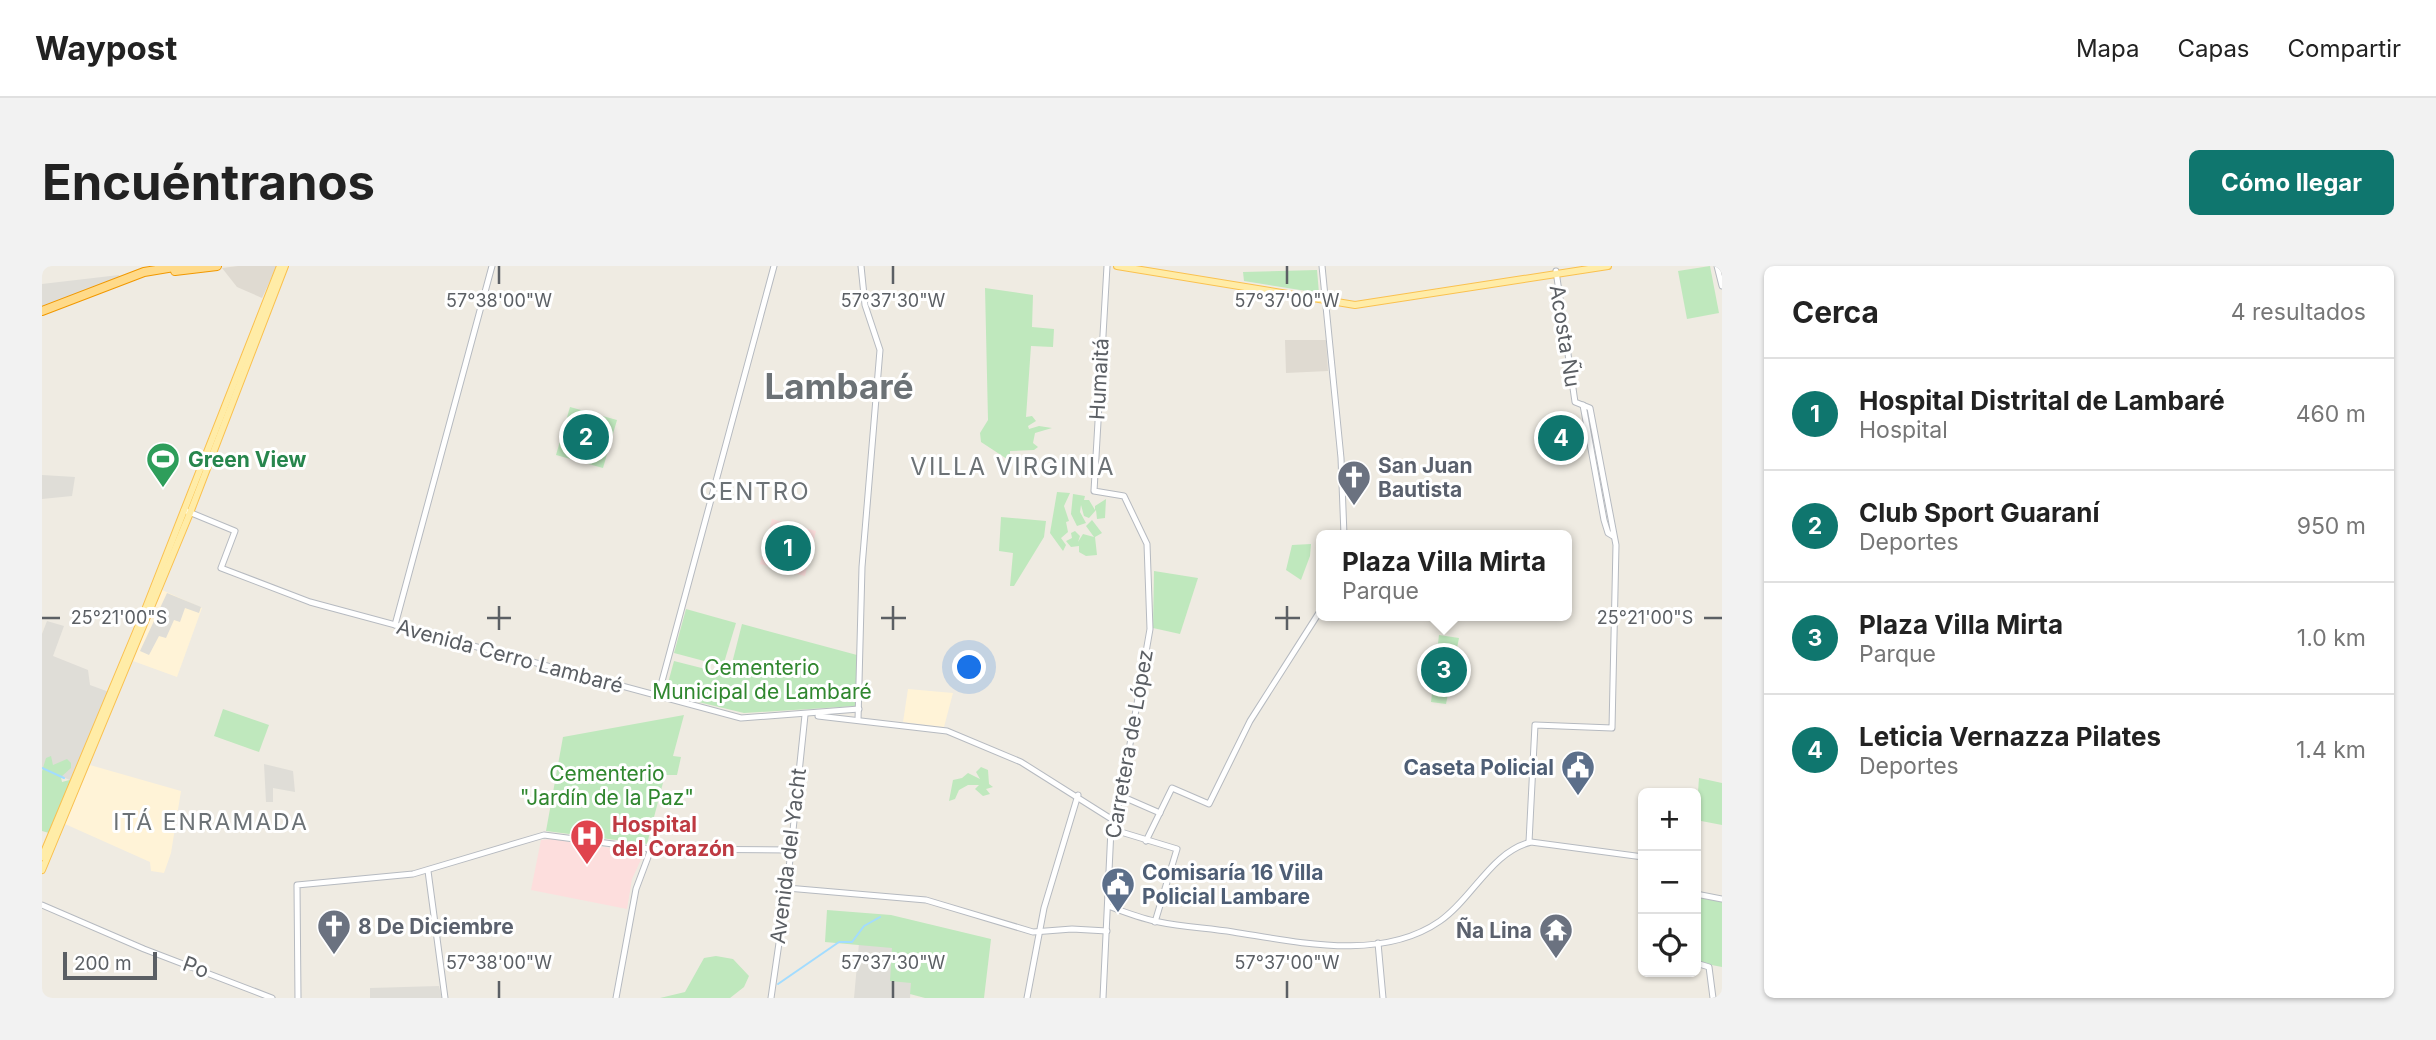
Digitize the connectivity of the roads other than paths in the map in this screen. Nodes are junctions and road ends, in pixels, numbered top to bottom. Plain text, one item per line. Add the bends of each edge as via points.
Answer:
1 (180, 266) edge
2 (217, 266) edge
3 (280, 266) edge
4 (285, 266) edge
5 (492, 266) edge
6 (774, 266) edge
7 (861, 266) edge
8 (1107, 266) edge
9 (1117, 266) edge
10 (1137, 266) edge
11 (1322, 266) edge
12 (1590, 266) edge
13 (1608, 266) edge
14 (1717, 266) edge
15 (156, 270) junction
16 (1556, 273) junction
17 (139, 275) junction
18 (1722, 286) edge
19 (111, 291) junction
20 (1324, 299) junction
21 (42, 314) edge
22 (1577, 402) junction
23 (1124, 496) joint
24 (187, 512) junction
25 (1344, 530) edge
26 (1613, 536) junction
27 (1316, 616) edge
28 (395, 625) junction
29 (658, 695) junction
30 (859, 709) junction
31 (805, 715) junction
32 (859, 720) junction
33 (87, 757) junction
34 (1078, 795) junction
35 (1121, 796) junction
36 (1160, 813) junction
37 (1113, 820) junction
38 (1111, 829) junction
39 (1146, 841) junction
40 (1530, 842) junction
41 (651, 849) junction
42 (790, 850) junction
43 (1638, 856) edge
44 (42, 857) edge
45 (42, 870) edge
46 (428, 871) junction
47 (787, 888) junction
48 (1701, 895) edge
49 (1722, 899) edge
50 (42, 905) edge
51 (1108, 906) junction
52 (1155, 922) junction
53 (1107, 931) junction
54 (1038, 932) junction
55 (1378, 943) junction
56 (1701, 965) edge
57 (272, 998) edge
58 (298, 998) edge
59 (444, 998) edge
60 (616, 998) edge
61 (771, 998) edge
62 (1027, 998) edge
63 (1103, 998) edge
64 (1383, 998) edge
65 (1713, 998) edge

1 - 15 highway
2 - 15 highway
3 - 24 main road
4 - 24 main road
5 - 28 street
6 - 29 street
7 - 30 street via 863,294 880,351 862,566
8 - 23 street, Humaitá via 1094,491
9 - 20 main road
10 - 20 main road
11 - 20 street
12 - 16 main road
13 - 16 main road
14 - 18 street
15 - 17 highway
15 - 19 highway
16 - 20 main road via 1354,302
16 - 22 street, Acosta Ñu
17 - 19 highway
17 - 21 highway via 120,278
19 - 21 highway
20 - 25 street
22 - 26 street via 1586,408 1604,520
22 - 26 street via 1590,408
23 - 35 street, Carretera de López via 1147,544 1150,631
24 - 28 street, Avenida Cerro Lambaré via 235,531 221,568 310,603
24 - 33 main road
26 - 40 street via 1612,728 1535,726
27 - 36 street via 1250,721 1209,804 1172,788
28 - 29 street, Avenida Cerro Lambaré
29 - 31 street, Avenida Cerro Lambaré via 741,718
30 - 31 street, Avenida Cerro Lambaré
30 - 32 street
31 - 32 street, Avenida Cerro Lambaré
31 - 42 street, Avenida del Yacht
32 - 34 street, Avenida Cerro Lambaré via 947,732 1021,762
33 - 44 main road
33 - 45 main road
34 - 37 street, Avenida Cerro Lambaré
34 - 54 street
35 - 36 street
35 - 37 street, Carretera de López
36 - 39 street
37 - 38 street, Carretera de López
38 - 39 street
38 - 51 street, Carretera de López
39 - 52 street via 1177,849
40 - 43 street
40 - 55 street via 1501,858 1443,920 1424,931
41 - 42 street
41 - 46 street via 544,835
41 - 60 street via 636,889
42 - 47 street, Avenida del Yacht
46 - 58 street via 341,884 297,885
46 - 59 street
47 - 54 street via 926,900
47 - 61 street, Avenida del Yacht
48 - 49 street
50 - 57 street, Po
51 - 52 street
51 - 53 street, Carretera de López
52 - 55 street via 1333,945
53 - 54 street
53 - 63 street, Carretera de López
54 - 62 street
55 - 64 street
56 - 65 street via 1709,967

